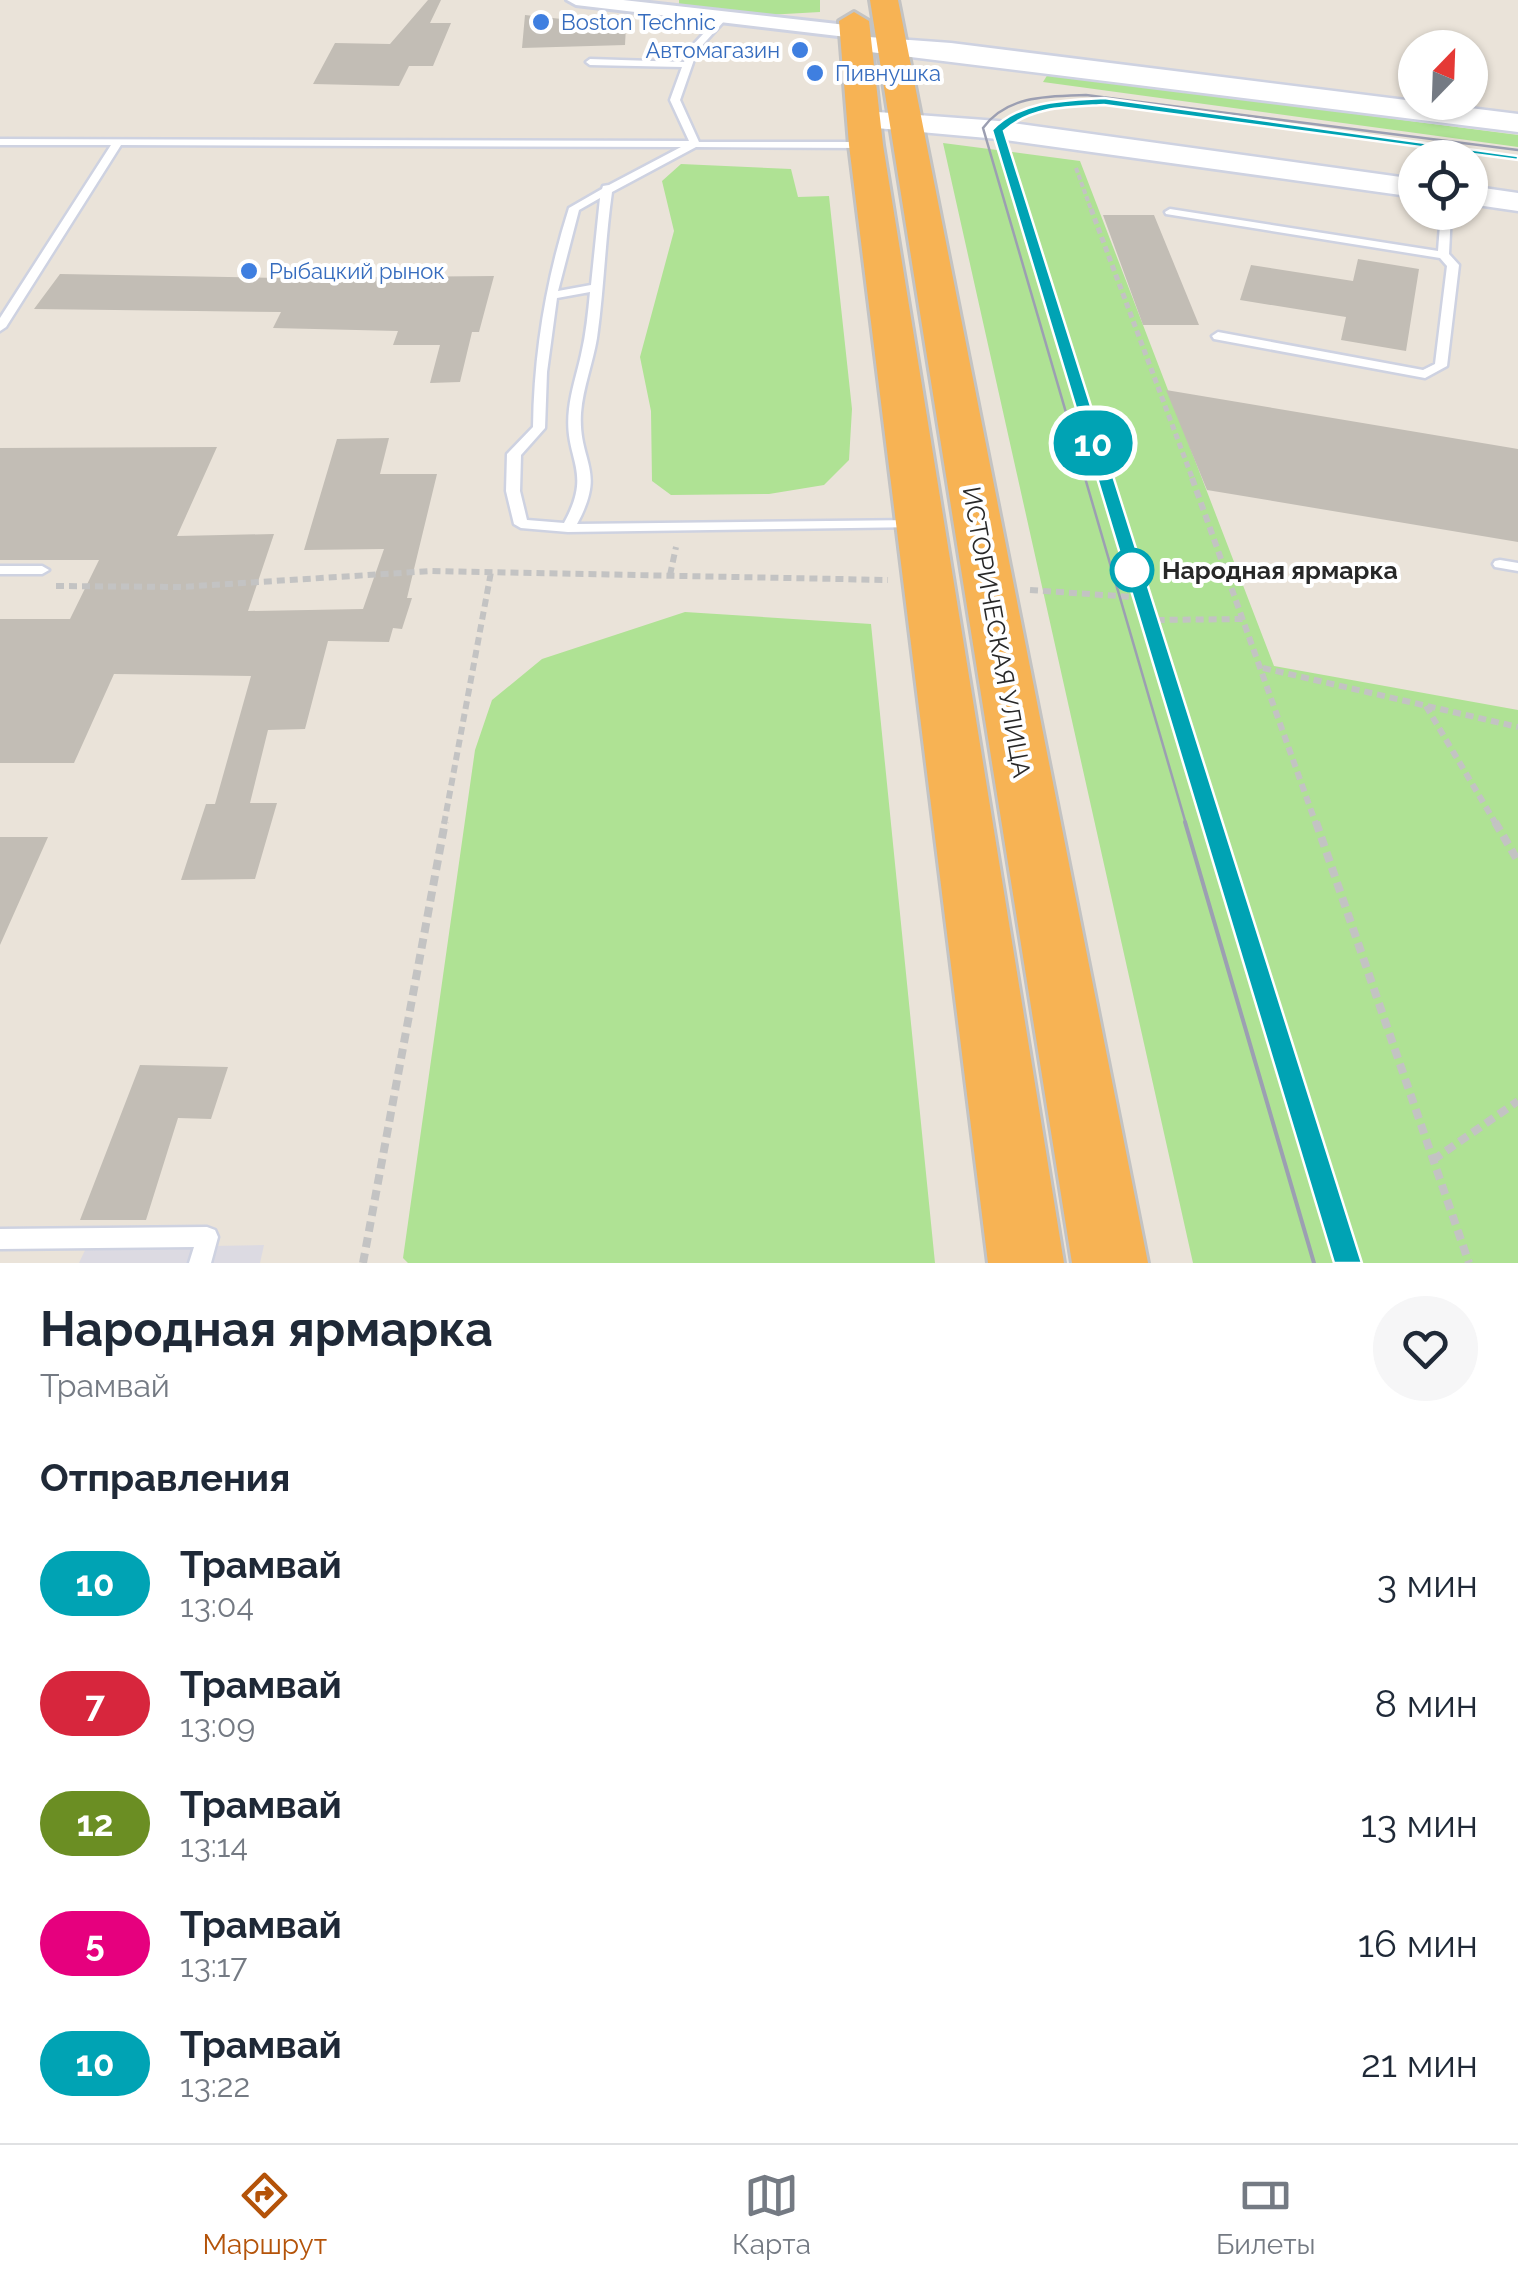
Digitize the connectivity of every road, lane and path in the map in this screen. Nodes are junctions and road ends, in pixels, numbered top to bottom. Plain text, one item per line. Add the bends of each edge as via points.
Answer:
1 (576, 0) edge
2 (849, 0) edge
3 (884, 0) edge
4 (648, 4) edge
5 (722, 19) junction
6 (855, 38) junction
7 (890, 44) junction
8 (590, 62) dead end
9 (688, 65) junction
10 (1518, 124) edge
11 (878, 129) junction
12 (118, 141) junction
13 (0, 142) edge
14 (695, 144) junction
15 (1074, 163) dead end
16 (1398, 186) edge
17 (607, 188) junction
18 (1488, 198) edge
19 (1518, 202) edge
20 (1170, 212) dead end
21 (1445, 230) edge
22 (1443, 255) junction
23 (593, 288) junction
24 (553, 295) junction
25 (0, 327) edge
26 (1218, 336) dead end
27 (920, 524) junction
28 (568, 528) junction
29 (1500, 564) dead end
30 (1518, 567) edge
31 (0, 570) edge
32 (42, 570) dead end
33 (491, 572) junction
34 (874, 579) dead end
35 (54, 586) dead end
36 (1245, 619) junction
37 (1162, 620) dead end
38 (1262, 668) junction
39 (1426, 704) junction
40 (1518, 728) edge
41 (1518, 861) edge
42 (1518, 1101) edge
43 (1433, 1160) junction
44 (0, 1239) edge
45 (200, 1263) edge
46 (363, 1263) edge
47 (1026, 1263) edge
48 (1110, 1263) edge
49 (1468, 1263) edge

1 - 4 street
2 - 6 highway, ИСТОРИЧЕСКАЯ УЛИЦА
3 - 7 highway, ИСТОРИЧЕСКАЯ УЛИЦА
4 - 5 street
5 - 6 street
5 - 9 lane via 704,34
6 - 7 main road
6 - 11 highway, ИСТОРИЧЕСКАЯ УЛИЦА
7 - 10 main road
7 - 11 highway, ИСТОРИЧЕСКАЯ УЛИЦА
8 - 9 lane
9 - 14 lane via 675,100
11 - 14 lane
11 - 16 main road via 998,130
11 - 27 highway, ИСТОРИЧЕСКАЯ УЛИЦА
11 - 48 highway, ИСТОРИЧЕСКАЯ УЛИЦА
12 - 13 lane
12 - 14 lane
12 - 25 lane
14 - 17 lane
15 - 36 path
17 - 23 lane via 603,256
17 - 24 lane via 574,208
18 - 19 main road
20 - 22 lane
21 - 22 lane
22 - 26 lane via 1452,265 1440,366 1425,374
23 - 24 lane
23 - 28 lane via 574,414 585,501
24 - 28 lane via 539,359 539,428 514,454 513,491 521,524
27 - 28 lane
27 - 47 highway, ИСТОРИЧЕСКАЯ УЛИЦА
29 - 30 lane
31 - 32 lane
33 - 34 path
33 - 35 path via 180,587
33 - 46 path
36 - 37 path
36 - 38 path
38 - 39 path
38 - 43 path
39 - 40 path
39 - 41 path
42 - 43 path
43 - 49 path
44 - 45 lane via 208,1238

